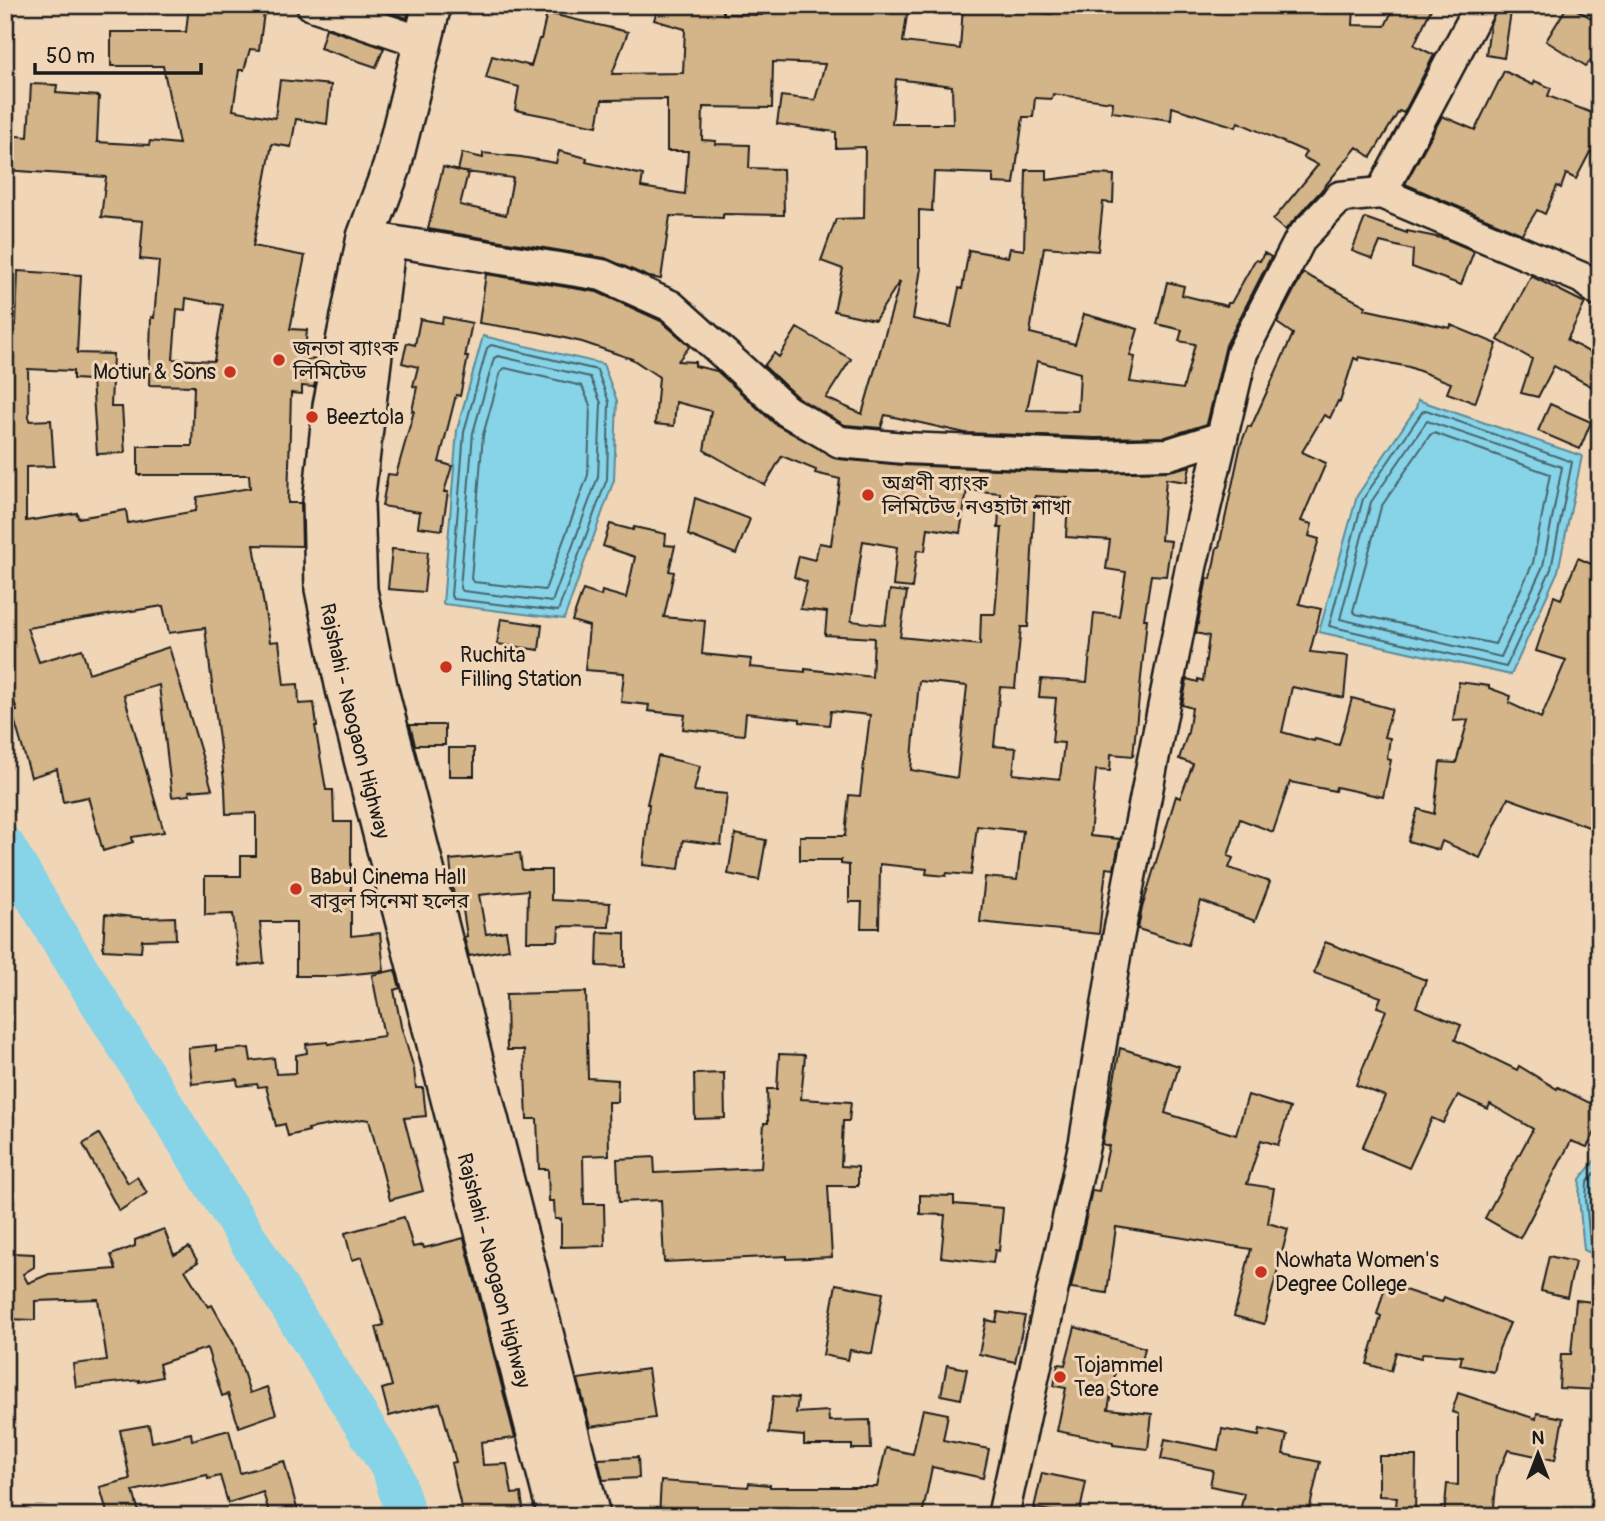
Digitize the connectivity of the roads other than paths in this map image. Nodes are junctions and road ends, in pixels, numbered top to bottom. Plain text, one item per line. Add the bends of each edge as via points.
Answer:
1 (312, 5) edge
2 (432, 5) edge
3 (1481, 5) edge
4 (422, 42) junction
5 (1381, 193) junction
6 (376, 239) junction
7 (1600, 292) edge
8 (1222, 437) junction
9 (557, 1516) edge
10 (591, 1516) edge
11 (1003, 1516) edge

1 - 4 street
2 - 4 main road, Rajshahi - Naogaon Highway
3 - 5 street
4 - 6 main road, Rajshahi - Naogaon Highway
5 - 7 street via 1582,278
5 - 8 street via 1340,197 1301,238 1242,353
6 - 8 street via 614,280 671,306 787,411 839,442 1095,456 1169,454
6 - 9 main road, Rajshahi - Naogaon Highway via 332,406 322,502 324,589 348,703
6 - 10 main road, Rajshahi - Naogaon Highway via 355,502 358,590 378,686
8 - 11 street via 1191,567 1118,938 1085,1141

